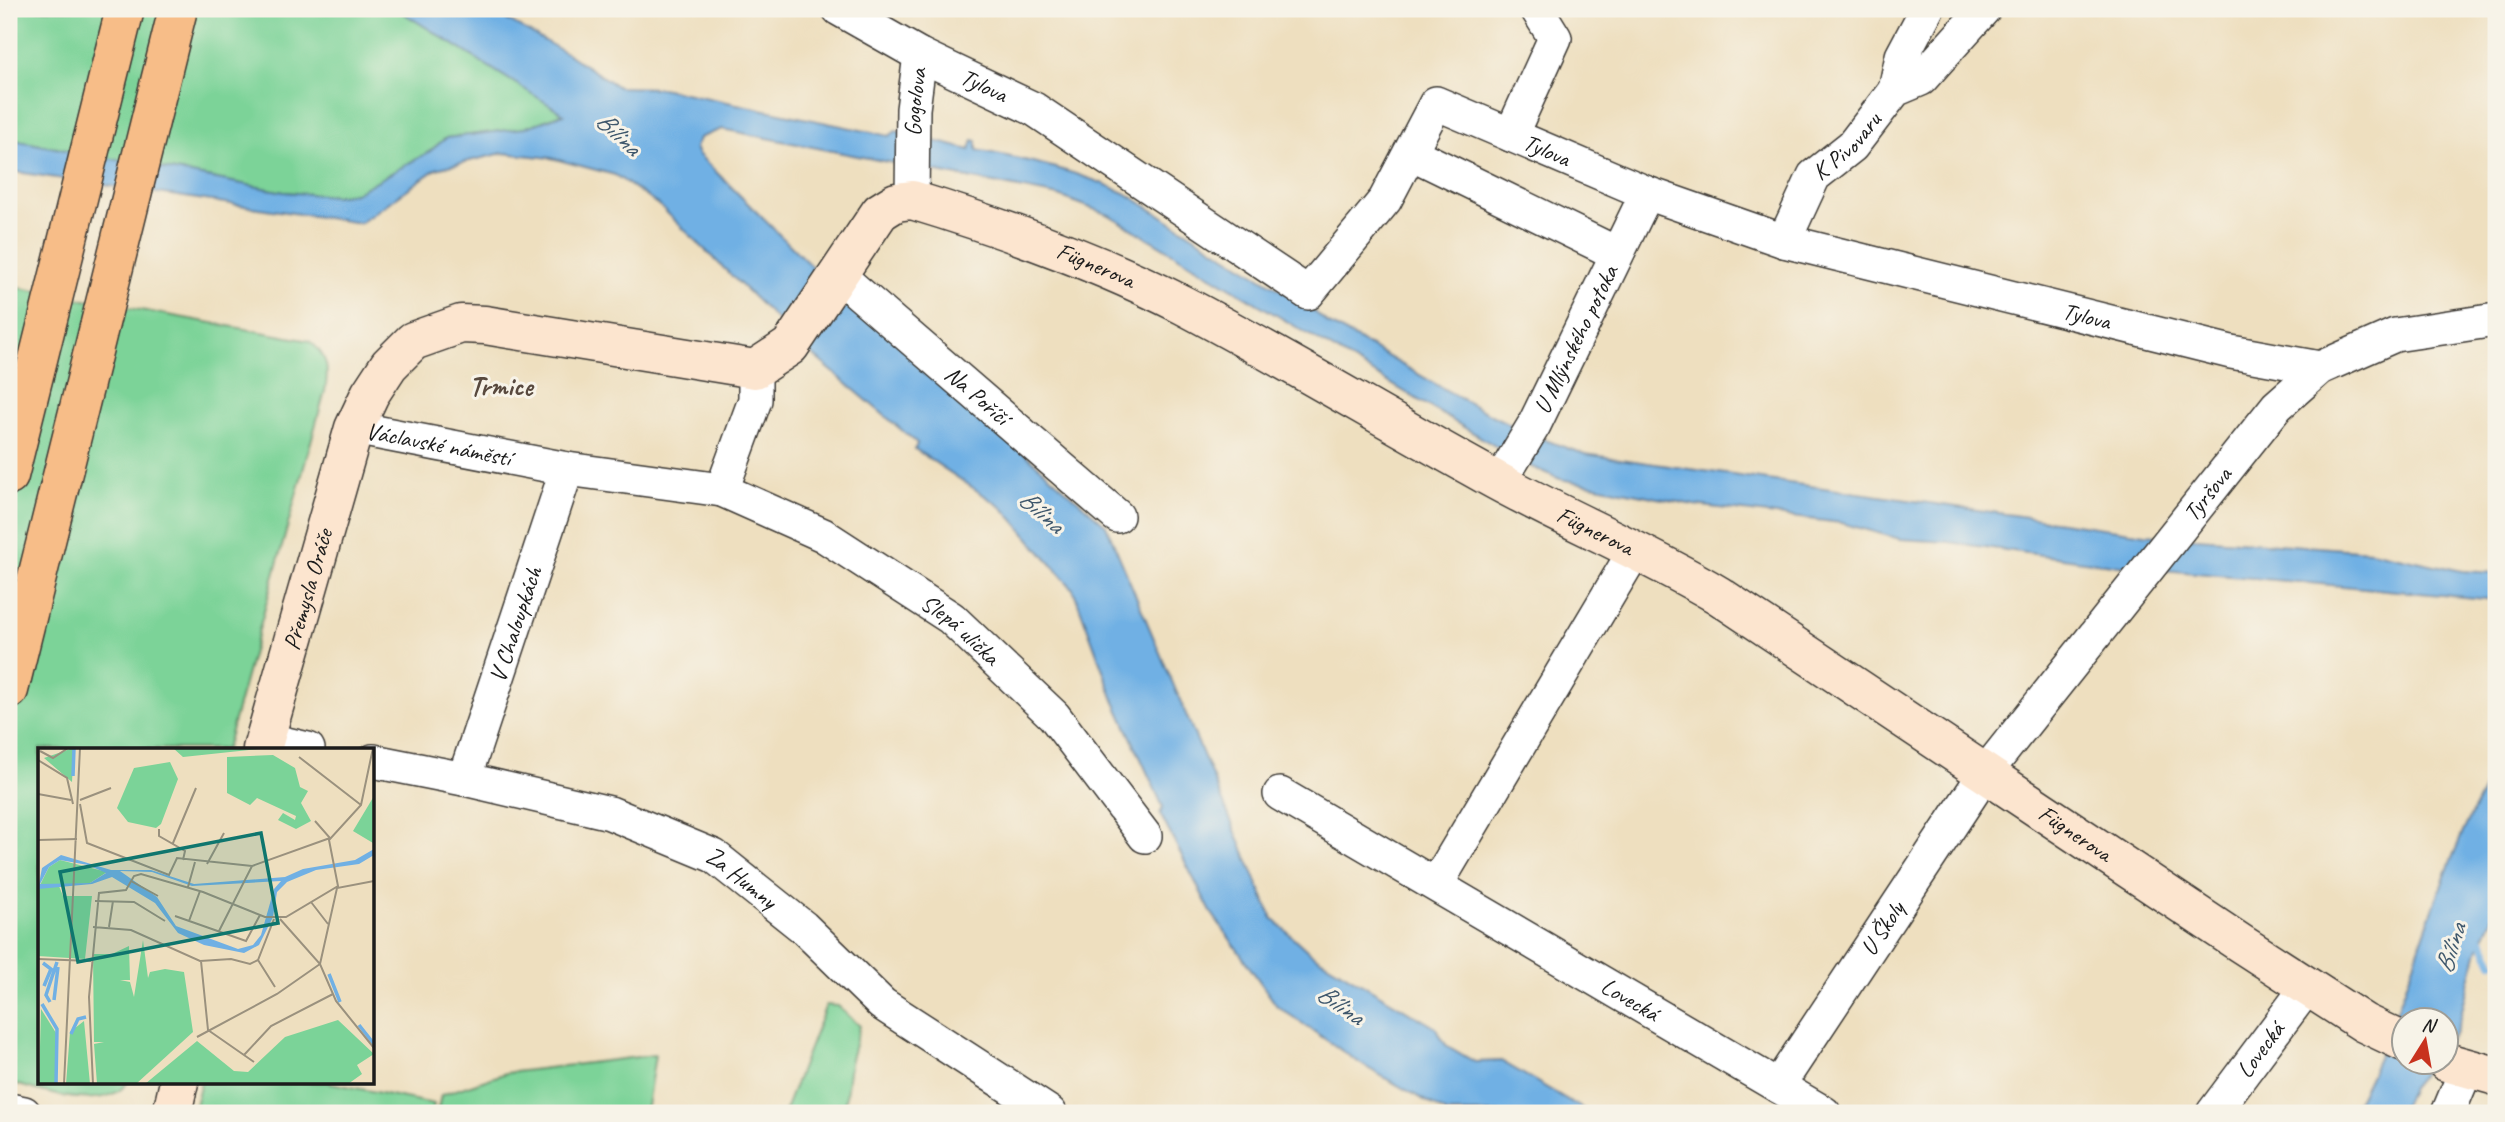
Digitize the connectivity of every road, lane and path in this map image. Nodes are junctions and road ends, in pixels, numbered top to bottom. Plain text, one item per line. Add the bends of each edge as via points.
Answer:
1 (125, 9) edge
2 (178, 9) edge
3 (839, 9) edge
4 (1537, 9) edge
5 (1927, 9) edge
6 (1984, 9) edge
7 (920, 55) junction
8 (1895, 90) junction
9 (1511, 135) junction
10 (1410, 153) junction
11 (912, 188) junction
12 (1647, 193) junction
13 (1784, 240) junction
14 (1616, 253) junction
15 (838, 275) junction
16 (2496, 320) edge
17 (2320, 368) junction
18 (755, 369) junction
19 (354, 428) junction
20 (567, 470) junction
21 (1505, 473) junction
22 (9, 476) edge
23 (722, 490) junction
24 (1117, 516) dead end
25 (1634, 552) junction
26 (9, 687) edge
27 (263, 744) edge
28 (299, 748) edge
29 (374, 761) edge
30 (1986, 772) junction
31 (464, 779) junction
32 (1280, 794) dead end
33 (1144, 836) dead end
34 (1437, 883) junction
35 (2308, 986) junction
36 (2390, 1036) edge
37 (2469, 1069) edge
38 (179, 1084) edge
39 (1778, 1086) junction
40 (9, 1110) edge
41 (24, 1113) edge
42 (172, 1113) edge
43 (1050, 1113) edge
44 (1824, 1113) edge
45 (2213, 1113) edge
46 (2448, 1113) edge

1 - 22 highway
2 - 26 highway
3 - 7 street, Gogolova
4 - 9 street via 1555,38
5 - 8 street, K Pivovaru via 1902,56
6 - 8 street, K Pivovaru via 1922,79
7 - 10 street, Tylova via 1034,109 1308,293 1385,200
7 - 11 street, Gogolova via 913,109
8 - 13 street, K Pivovaru via 1852,146 1814,176
9 - 10 street, Tylova via 1436,103
9 - 12 street, Tylova
10 - 14 street
11 - 15 main road via 880,212
11 - 21 main road, Fügnerova via 1183,305
12 - 13 street, Tylova
12 - 14 street, U Mlýnského potoka
13 - 17 street, Tylova via 2231,352
14 - 21 street, U Mlýnského potoka via 1534,425
15 - 18 main road via 790,346
15 - 24 street, Na Poříčí
16 - 17 street, Tyršova via 2395,335
17 - 30 street, Tyršova via 2277,407
18 - 19 main road, Václavské náměstí via 461,324 414,341 389,365
18 - 23 street via 755,400
19 - 20 street, Václavské náměstí
19 - 27 main road, Přemysla Oráče
20 - 23 street, Václavské náměstí
20 - 31 street, V Chaloupkách
21 - 25 main road, Fügnerova
23 - 33 street, Slepá ulička via 823,535 951,618 1054,716
25 - 30 main road, Fügnerova via 1718,595
25 - 34 street
27 - 28 street
29 - 31 street, Za Humny
30 - 35 main road, Fügnerova
30 - 39 street, U Školy
31 - 43 street, Za Humny via 610,813 714,856 803,927 882,1004
32 - 34 street, Lovecká
34 - 39 street, Lovecká
35 - 36 main road, Fügnerova
35 - 45 street, Lovecká
37 - 46 street
38 - 42 main road
39 - 44 street, Lovecká
40 - 41 street

